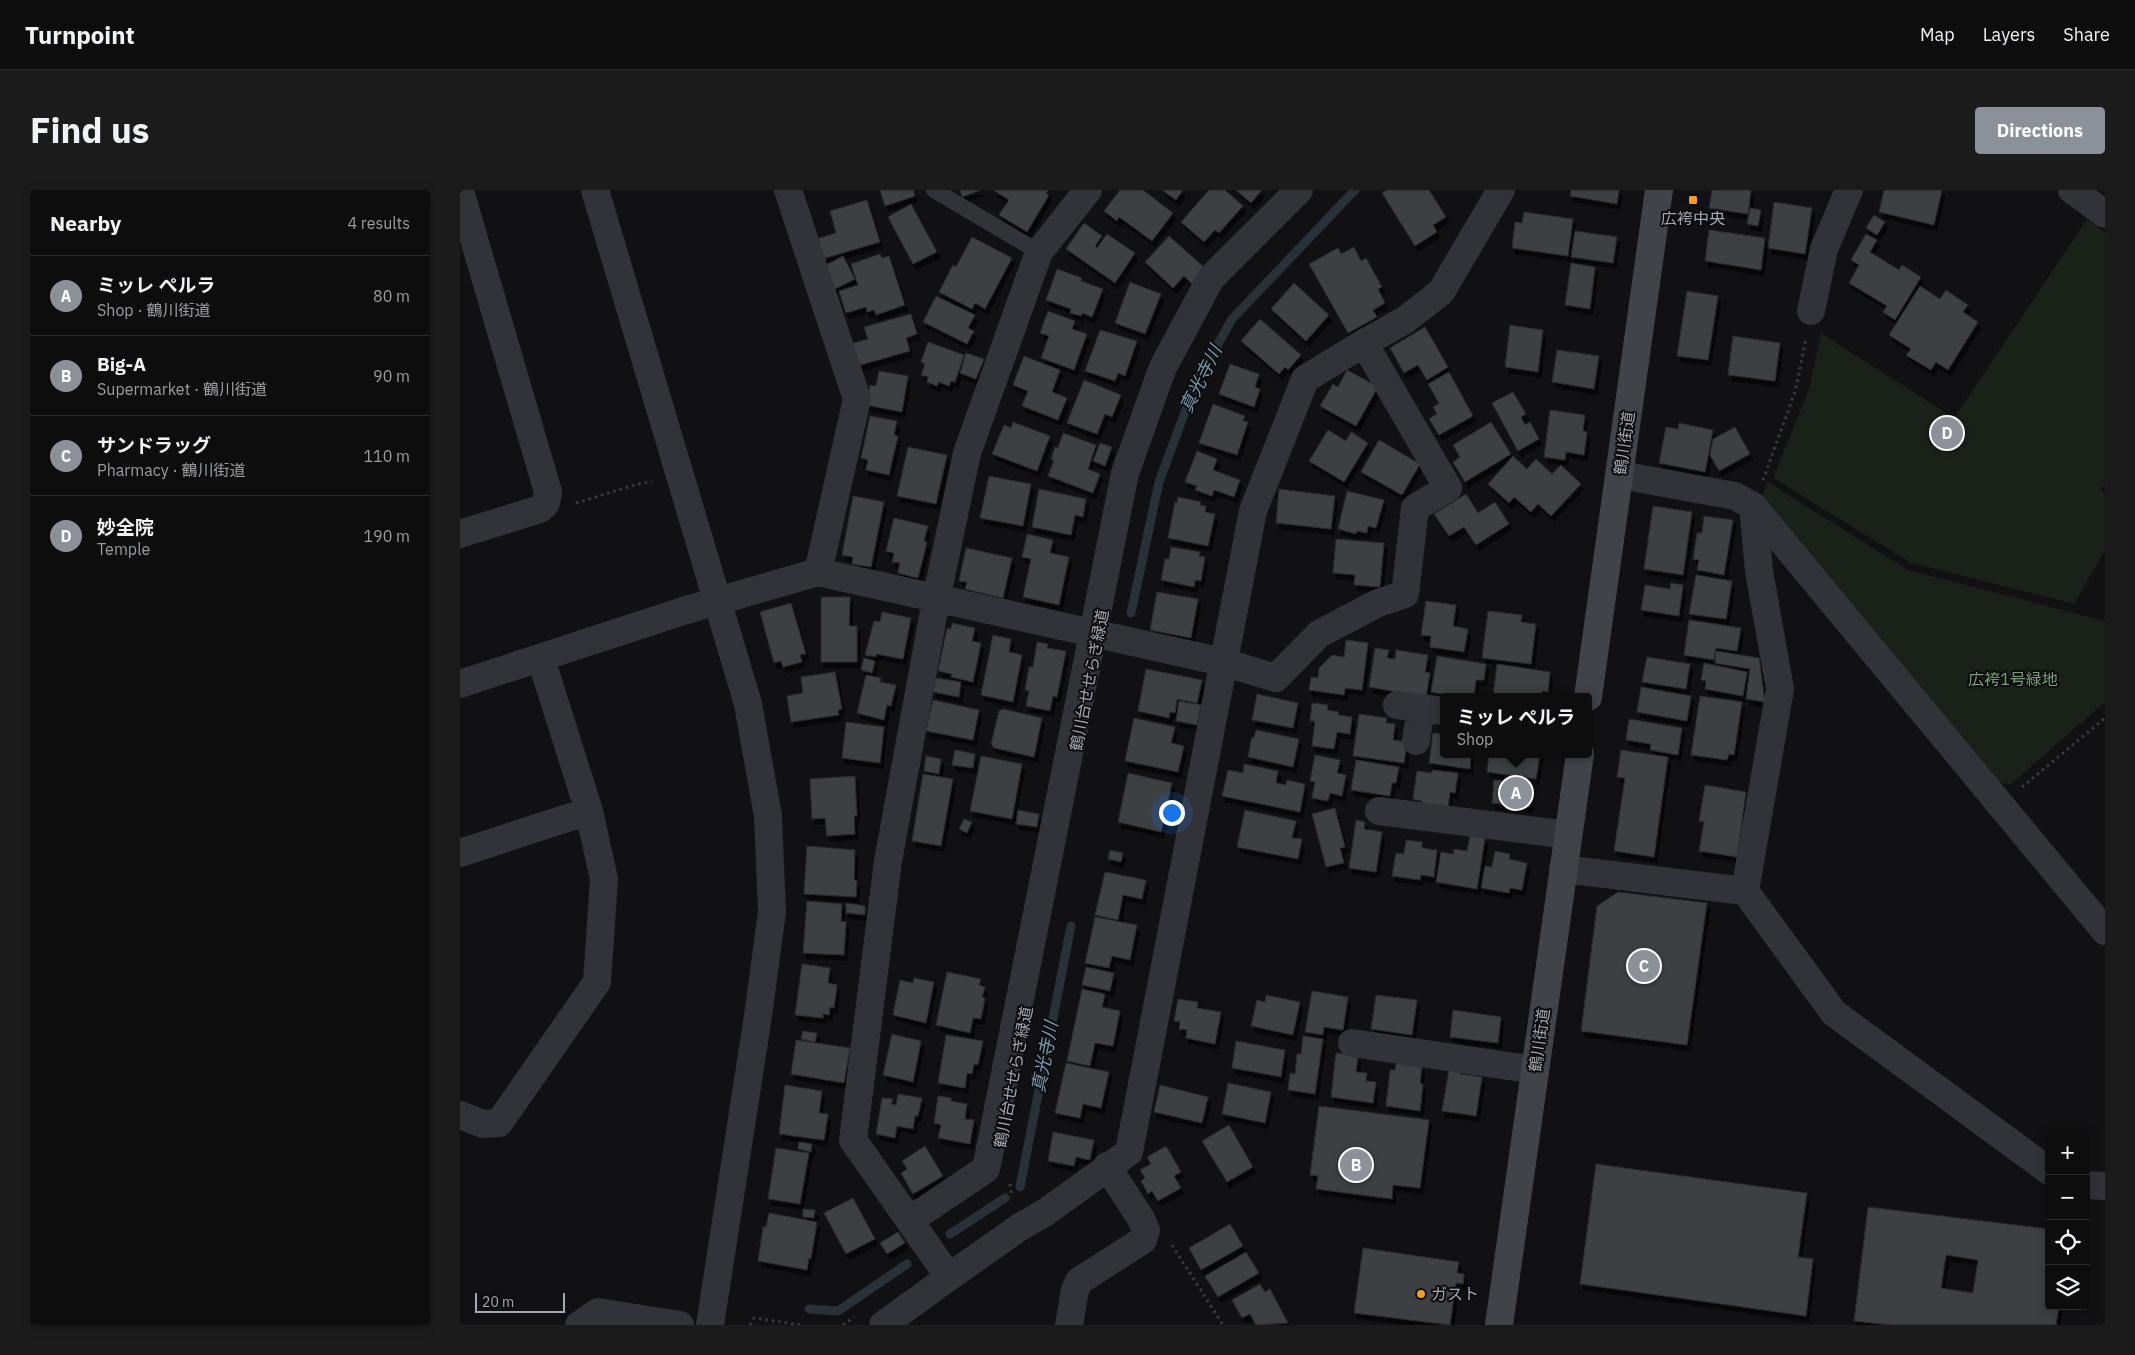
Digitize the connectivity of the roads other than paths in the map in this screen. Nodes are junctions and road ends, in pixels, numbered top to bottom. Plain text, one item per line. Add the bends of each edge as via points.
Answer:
1 (595, 190) edge
2 (788, 190) edge
3 (934, 190) edge
4 (1088, 190) edge
5 (1299, 190) edge
6 (1501, 190) edge
7 (1659, 190) edge
8 (1849, 190) edge
9 (2072, 190) edge
10 (460, 191) edge
11 (2105, 214) edge
12 (1039, 252) junction
13 (1811, 311) road end
14 (1364, 343) junction
15 (1620, 475) junction
16 (1754, 506) junction
17 (460, 534) edge
18 (818, 572) junction
19 (936, 600) junction
20 (717, 603) junction
21 (1094, 634) junction
22 (541, 659) junction
23 (1223, 662) junction
24 (460, 684) edge
25 (1589, 693) edge
26 (1420, 708) edge
27 (1416, 741) dead end
28 (1579, 758) edge
29 (589, 811) junction
30 (1379, 811) dead end
31 (1568, 836) junction
32 (460, 853) edge
33 (1563, 869) junction
34 (1745, 891) junction
35 (2105, 932) edge
36 (1352, 1043) dead end
37 (1535, 1070) junction
38 (460, 1115) edge
39 (1107, 1166) junction
40 (2045, 1168) edge
41 (2090, 1186) edge
42 (2105, 1186) edge
43 (910, 1220) junction
44 (949, 1277) junction
45 (579, 1325) edge
46 (680, 1325) edge
47 (710, 1325) edge
48 (883, 1325) edge
49 (1069, 1325) edge
50 (1499, 1325) edge

1 - 20 street
2 - 18 street via 857,399
3 - 12 lane
4 - 12 street
5 - 21 street via 1211,278 1163,367 1125,473
6 - 14 street via 1441,292 1405,320
7 - 15 main road, 鶴川街道
8 - 13 street via 1824,249
9 - 11 street
10 - 17 street via 548,492 546,503 540,509
12 - 19 street via 966,453
14 - 23 street via 1305,379 1253,511
14 - 23 street via 1448,488 1415,508 1406,594 1378,603 1319,634 1276,678
15 - 16 street via 1735,496
15 - 25 main road, 鶴川街道
16 - 34 street via 1759,571 1780,689
16 - 35 street
18 - 19 street
18 - 20 street
19 - 21 street
19 - 43 street via 888,861 853,1140
20 - 22 street
20 - 47 street via 748,704 768,816 772,912
21 - 23 street
21 - 43 street via 986,1169
22 - 24 street
22 - 29 street
23 - 39 street via 1129,1152
26 - 27 street
28 - 31 main road, 鶴川街道
29 - 32 street
29 - 38 street via 604,878 597,982 499,1123 483,1124
30 - 31 street
31 - 33 main road, 鶴川街道
33 - 34 street
33 - 37 main road, 鶴川街道
34 - 40 street via 1834,1013
36 - 37 street
37 - 50 main road, 鶴川街道
39 - 44 street via 1046,1212
39 - 49 street via 1146,1230 1142,1240 1079,1281
41 - 42 street
43 - 44 street
44 - 48 street
45 - 46 street via 598,1312

